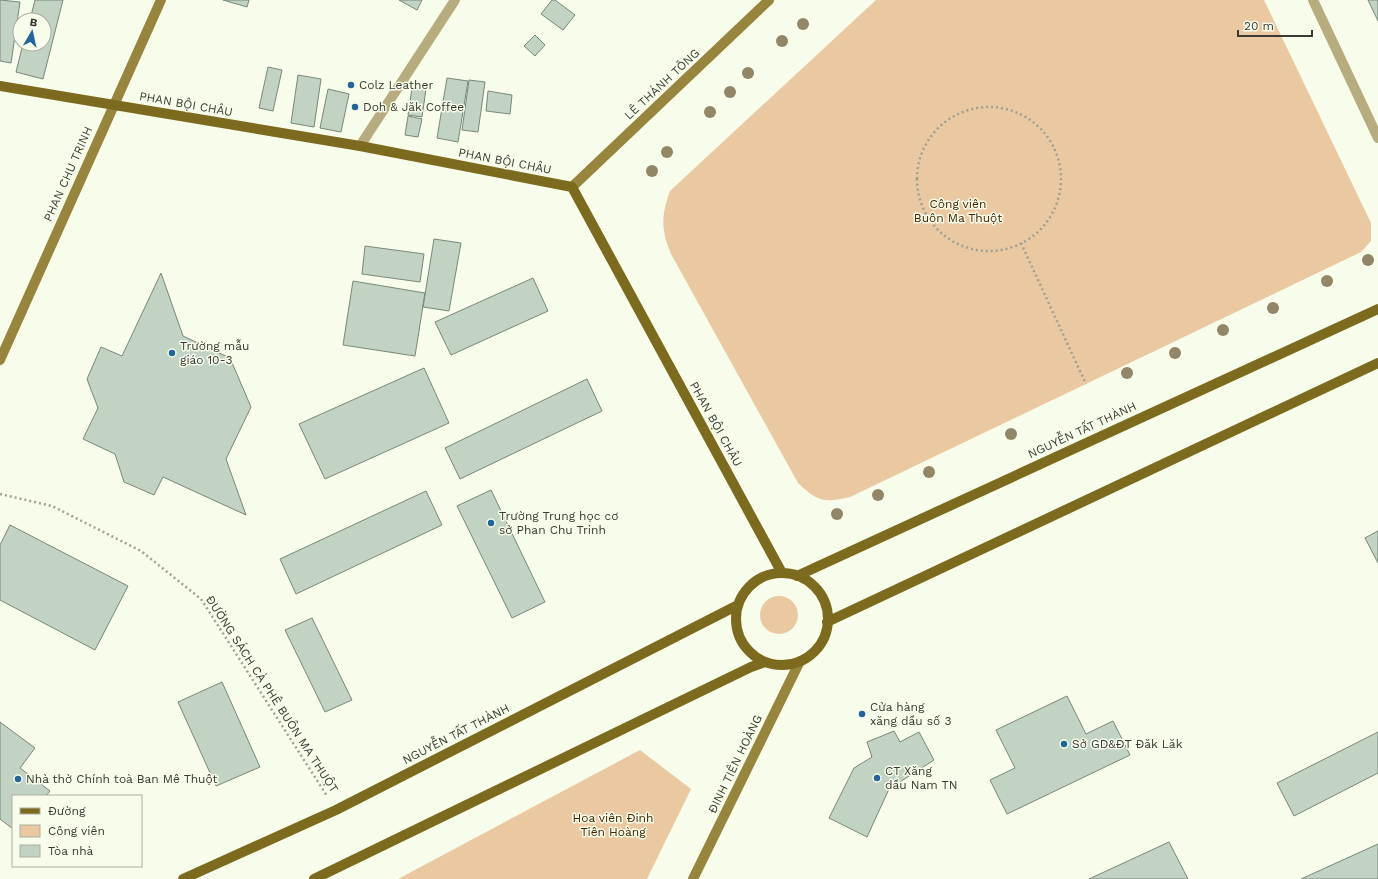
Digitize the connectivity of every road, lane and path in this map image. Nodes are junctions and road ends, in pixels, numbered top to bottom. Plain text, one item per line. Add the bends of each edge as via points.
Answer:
1 (161, 0) edge
2 (456, 0) edge
3 (770, 0) edge
4 (1313, 0) edge
5 (0, 86) edge
6 (113, 105) junction
7 (1378, 138) edge
8 (360, 146) junction
9 (572, 187) junction
10 (1021, 243) junction
11 (1378, 308) edge
12 (0, 360) edge
13 (1378, 363) edge
14 (1086, 384) dead end
15 (0, 494) edge
16 (782, 573) junction
17 (797, 576) junction
18 (738, 605) junction
19 (828, 622) junction
20 (800, 661) junction
21 (765, 662) junction
22 (336, 810) junction
23 (183, 879) edge
24 (314, 879) edge
25 (693, 879) edge

1 - 6 main road, PHAN CHU TRINH
2 - 8 street
3 - 9 main road, LÊ THÁNH TÔNG
4 - 7 street
5 - 6 main road, PHAN BỘI CHÂU
6 - 8 main road, PHAN BỘI CHÂU
6 - 12 main road, PHAN CHU TRINH
8 - 9 main road, PHAN BỘI CHÂU
9 - 16 main road, PHAN BỘI CHÂU
10 - 10 path via 1006,251 959,247 928,221 915,175 925,141 954,114 992,105 1033,119 1060,155 1059,204 1040,233
10 - 14 path
11 - 17 main road, NGUYỄN TẤT THÀNH
13 - 19 main road
15 - 22 path, ĐƯỜNG SÁCH CÀ PHÊ BUÔN MA THUỘT via 52,506 141,551 201,599
16 - 17 main road
16 - 18 main road via 767,576 754,583 744,592
17 - 19 main road via 819,593 826,607
18 - 21 main road via 736,615 739,636 746,647
18 - 22 main road, NGUYỄN TẤT THÀNH
19 - 20 main road via 819,646
20 - 21 main road via 776,664
20 - 25 main road, ĐINH TIÊN HOÀNG
21 - 24 main road
22 - 23 main road, NGUYỄN TẤT THÀNH

